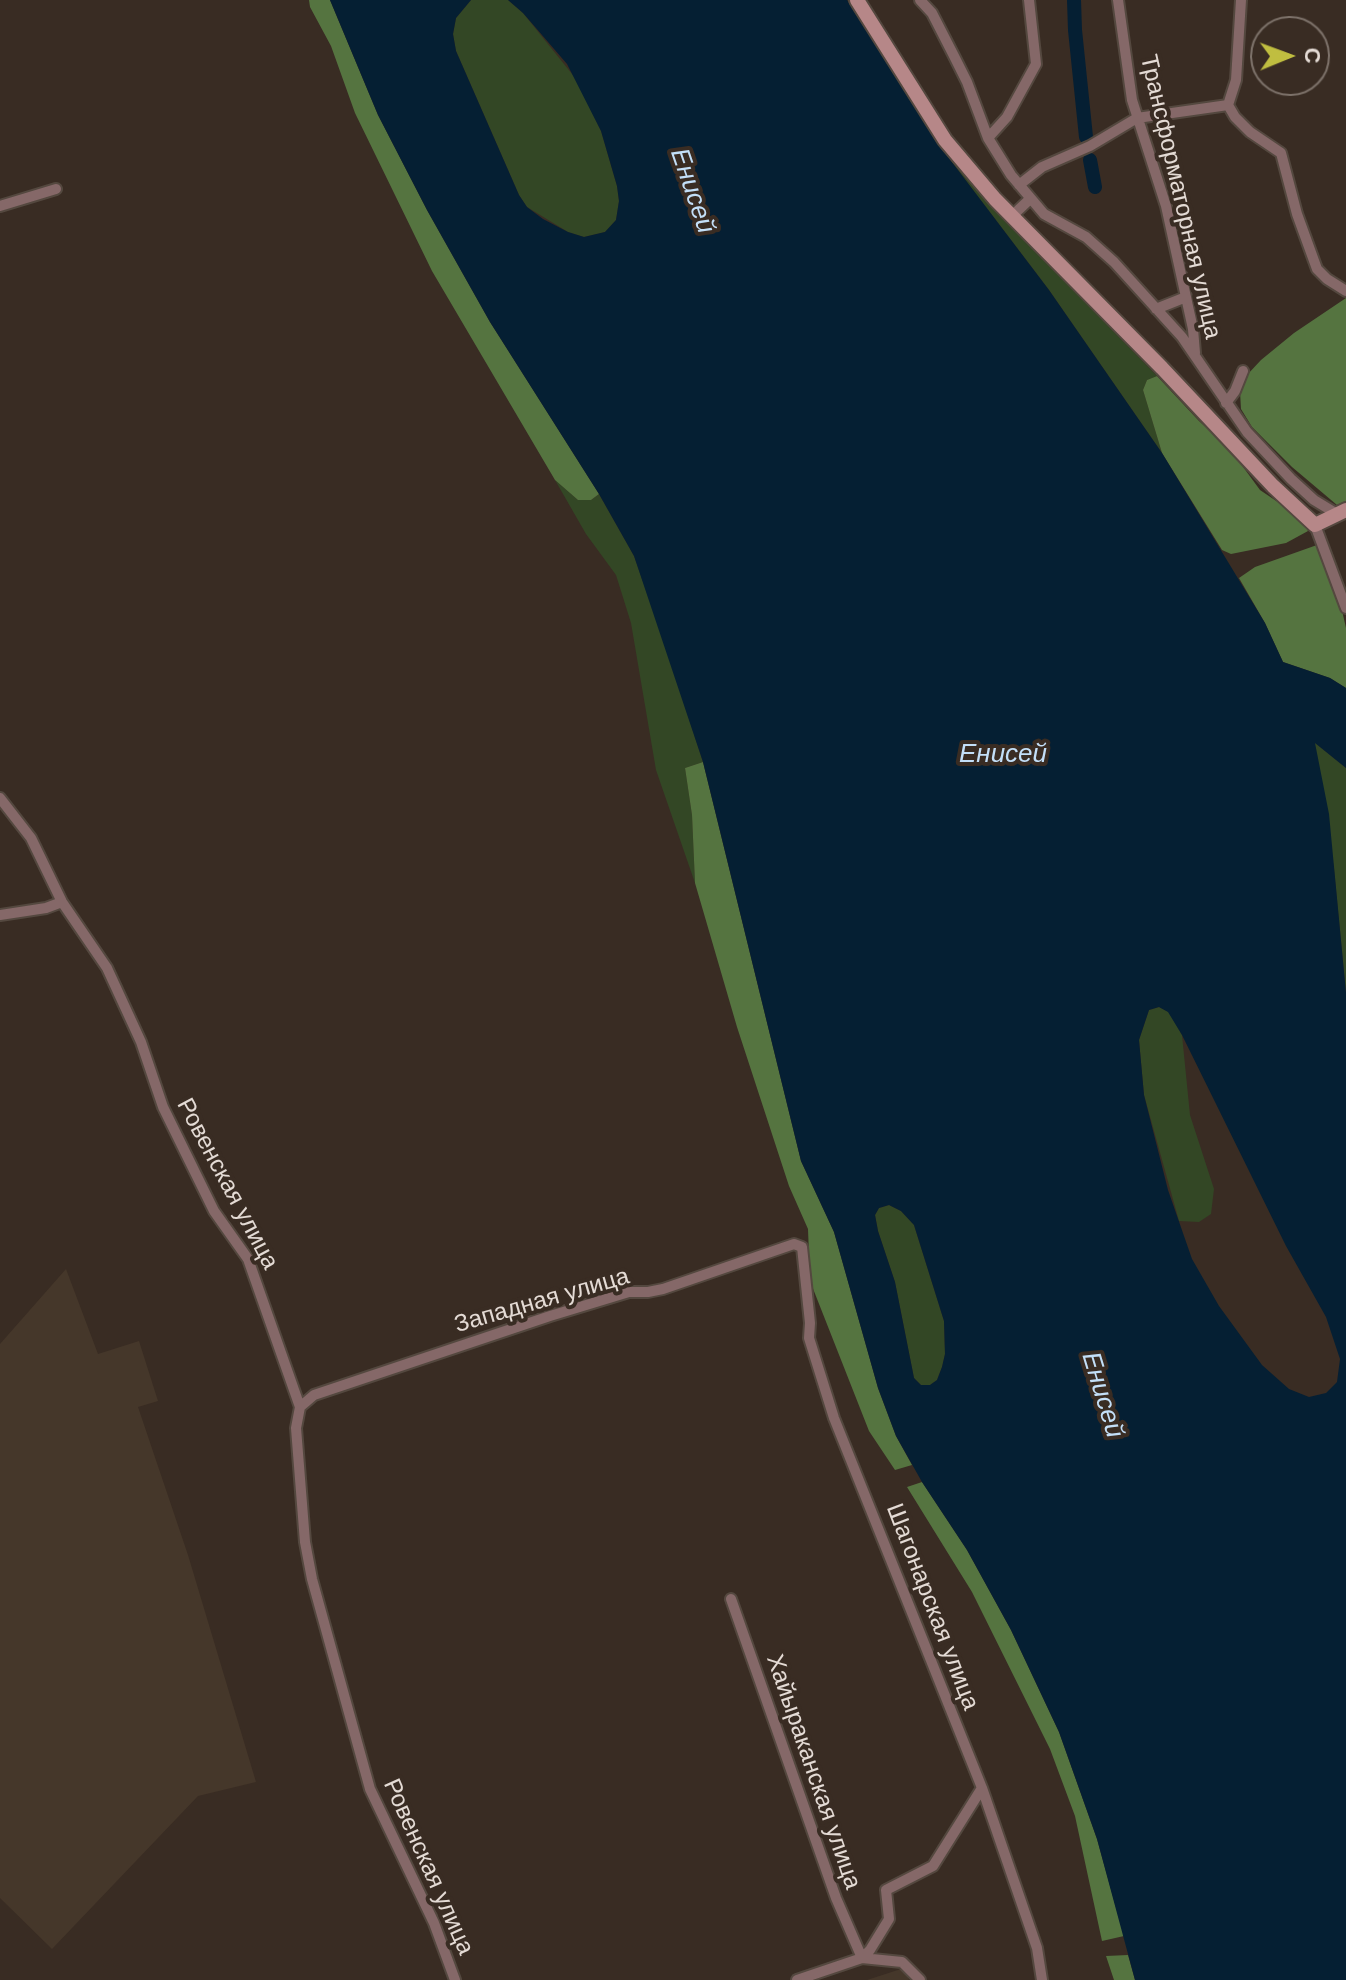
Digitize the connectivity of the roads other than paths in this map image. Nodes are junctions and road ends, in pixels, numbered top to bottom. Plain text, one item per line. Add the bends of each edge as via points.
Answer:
1 (857, 0) edge
2 (920, 0) edge
3 (1029, 0) edge
4 (1118, 0) edge
5 (1241, 0) edge
6 (1228, 105) junction
7 (1137, 118) junction
8 (988, 138) junction
9 (1019, 185) junction
10 (56, 189) dead end
11 (1030, 199) junction
12 (0, 206) edge
13 (1012, 216) junction
14 (1346, 291) edge
15 (1186, 297) junction
16 (1156, 309) junction
17 (1195, 355) junction
18 (1243, 371) dead end
19 (1226, 403) junction
20 (1341, 512) edge
21 (1315, 525) junction
22 (1346, 608) edge
23 (0, 798) edge
24 (62, 902) junction
25 (0, 915) edge
26 (800, 1246) joint
27 (300, 1407) junction
28 (731, 1599) dead end
29 (982, 1788) junction
30 (862, 1958) junction
31 (455, 1980) edge
32 (797, 1980) edge
33 (920, 1980) edge
34 (1042, 1980) edge

1 - 13 street via 945,140
2 - 8 street via 967,82
3 - 8 street via 1036,64 1007,117
4 - 7 street, Трансформаторная улица
5 - 6 street via 1236,80
6 - 7 street
6 - 14 street via 1250,132 1281,153 1317,269
7 - 9 street via 1042,167
7 - 15 street, Трансформаторная улица via 1162,193
8 - 9 street
9 - 11 street
10 - 12 street
11 - 13 street
11 - 16 street via 1044,214 1086,237
13 - 21 street
15 - 16 street
15 - 17 street, Трансформаторная улица
16 - 17 street
17 - 19 street
18 - 19 street
19 - 20 street via 1291,479 1314,500
20 - 21 street
21 - 22 street
23 - 24 street, Ровенская улица via 31,838
24 - 25 street
24 - 27 street, Ровенская улица via 107,968 192,1169 248,1259
26 - 27 street, Западная улица via 663,1289 629,1292 550,1316 314,1395
26 - 29 street, Шагонарская улица via 809,1338 834,1418
27 - 31 street, Ровенская улица via 296,1428 301,1511 316,1594 370,1789
28 - 30 street, Хайыраканская улица
29 - 30 street via 933,1866 886,1890 886,1929
29 - 34 street, Шагонарская улица via 1037,1948
30 - 32 street
30 - 33 street via 902,1962

